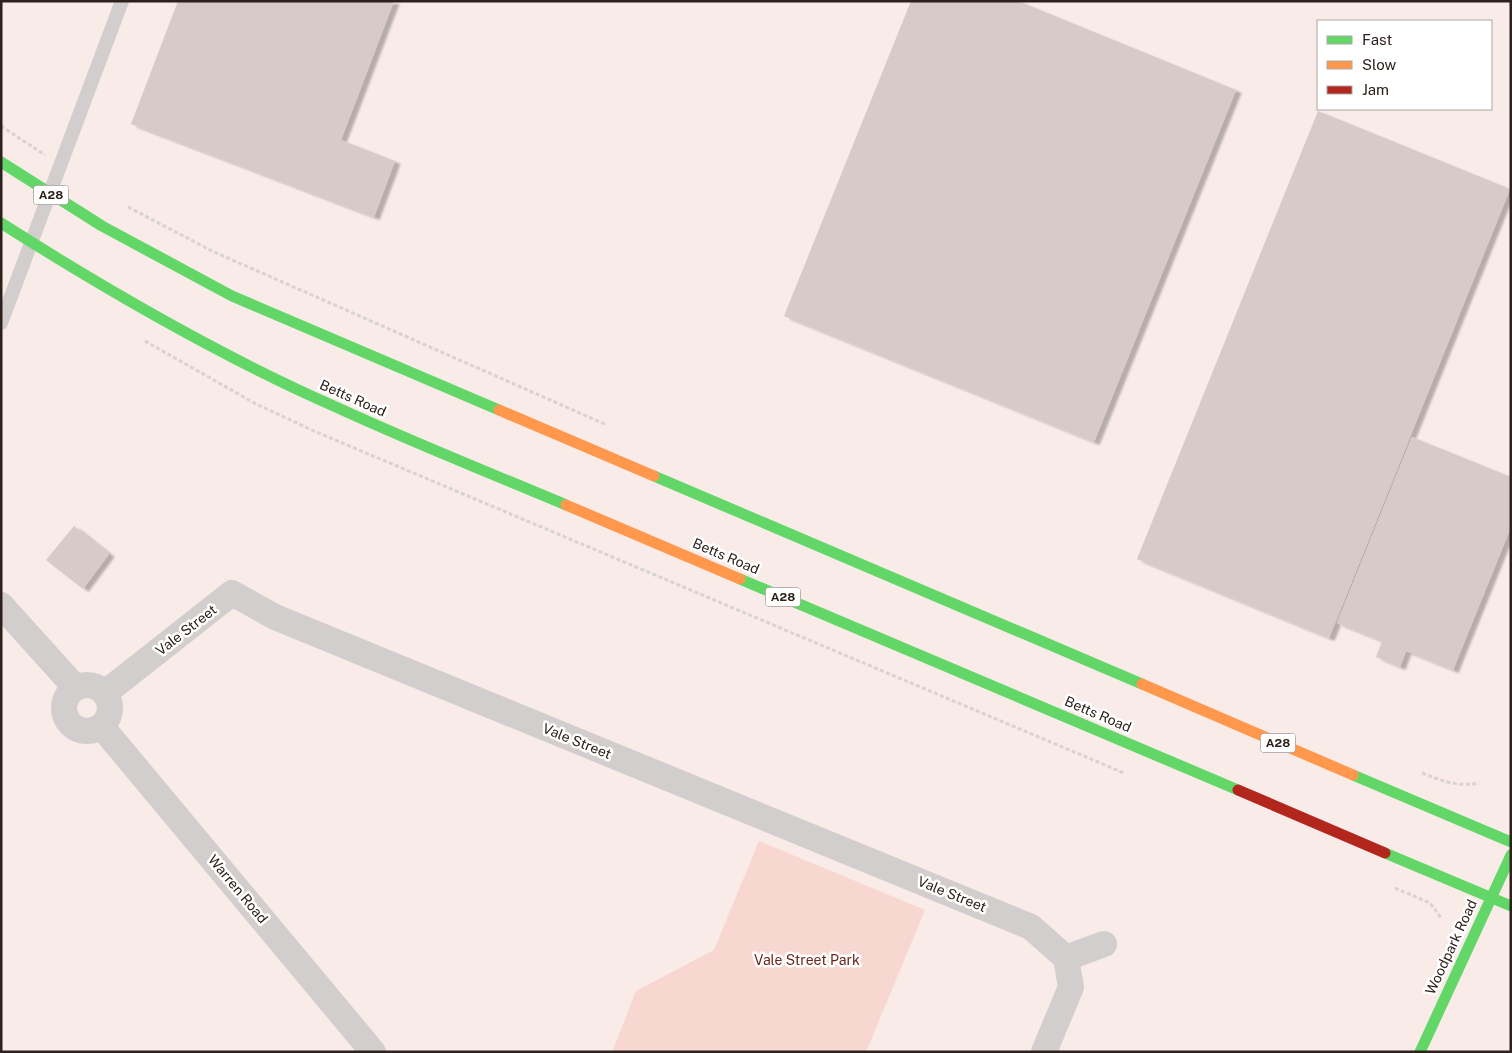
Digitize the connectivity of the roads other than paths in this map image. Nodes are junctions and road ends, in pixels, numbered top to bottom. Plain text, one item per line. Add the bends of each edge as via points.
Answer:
1 (122, 1) edge
2 (1, 162) edge
3 (1, 223) edge
4 (1, 323) edge
5 (1, 605) edge
6 (74, 687) junction
7 (105, 693) junction
8 (102, 727) junction
9 (1511, 842) edge
10 (1511, 855) edge
11 (1490, 897) junction
12 (1511, 906) edge
13 (1104, 944) dead end
14 (1066, 958) junction
15 (373, 1052) edge
16 (1044, 1052) edge
17 (1420, 1052) edge

1 - 4 lane
2 - 9 main road, A28 via 102,226 232,296
3 - 11 main road, Betts Road / A28 via 86,277 209,345 335,407
5 - 6 street
6 - 7 street via 95,686
6 - 8 street via 65,702 65,716 69,723 89,732
7 - 8 street via 111,706
7 - 14 street, Vale Street via 232,593 275,617 1031,927
8 - 15 street, Warren Road
10 - 11 main road, Woodpark Road
11 - 12 main road, Betts Road / A28
11 - 17 main road, Woodpark Road
13 - 14 street
14 - 16 street via 1071,987

